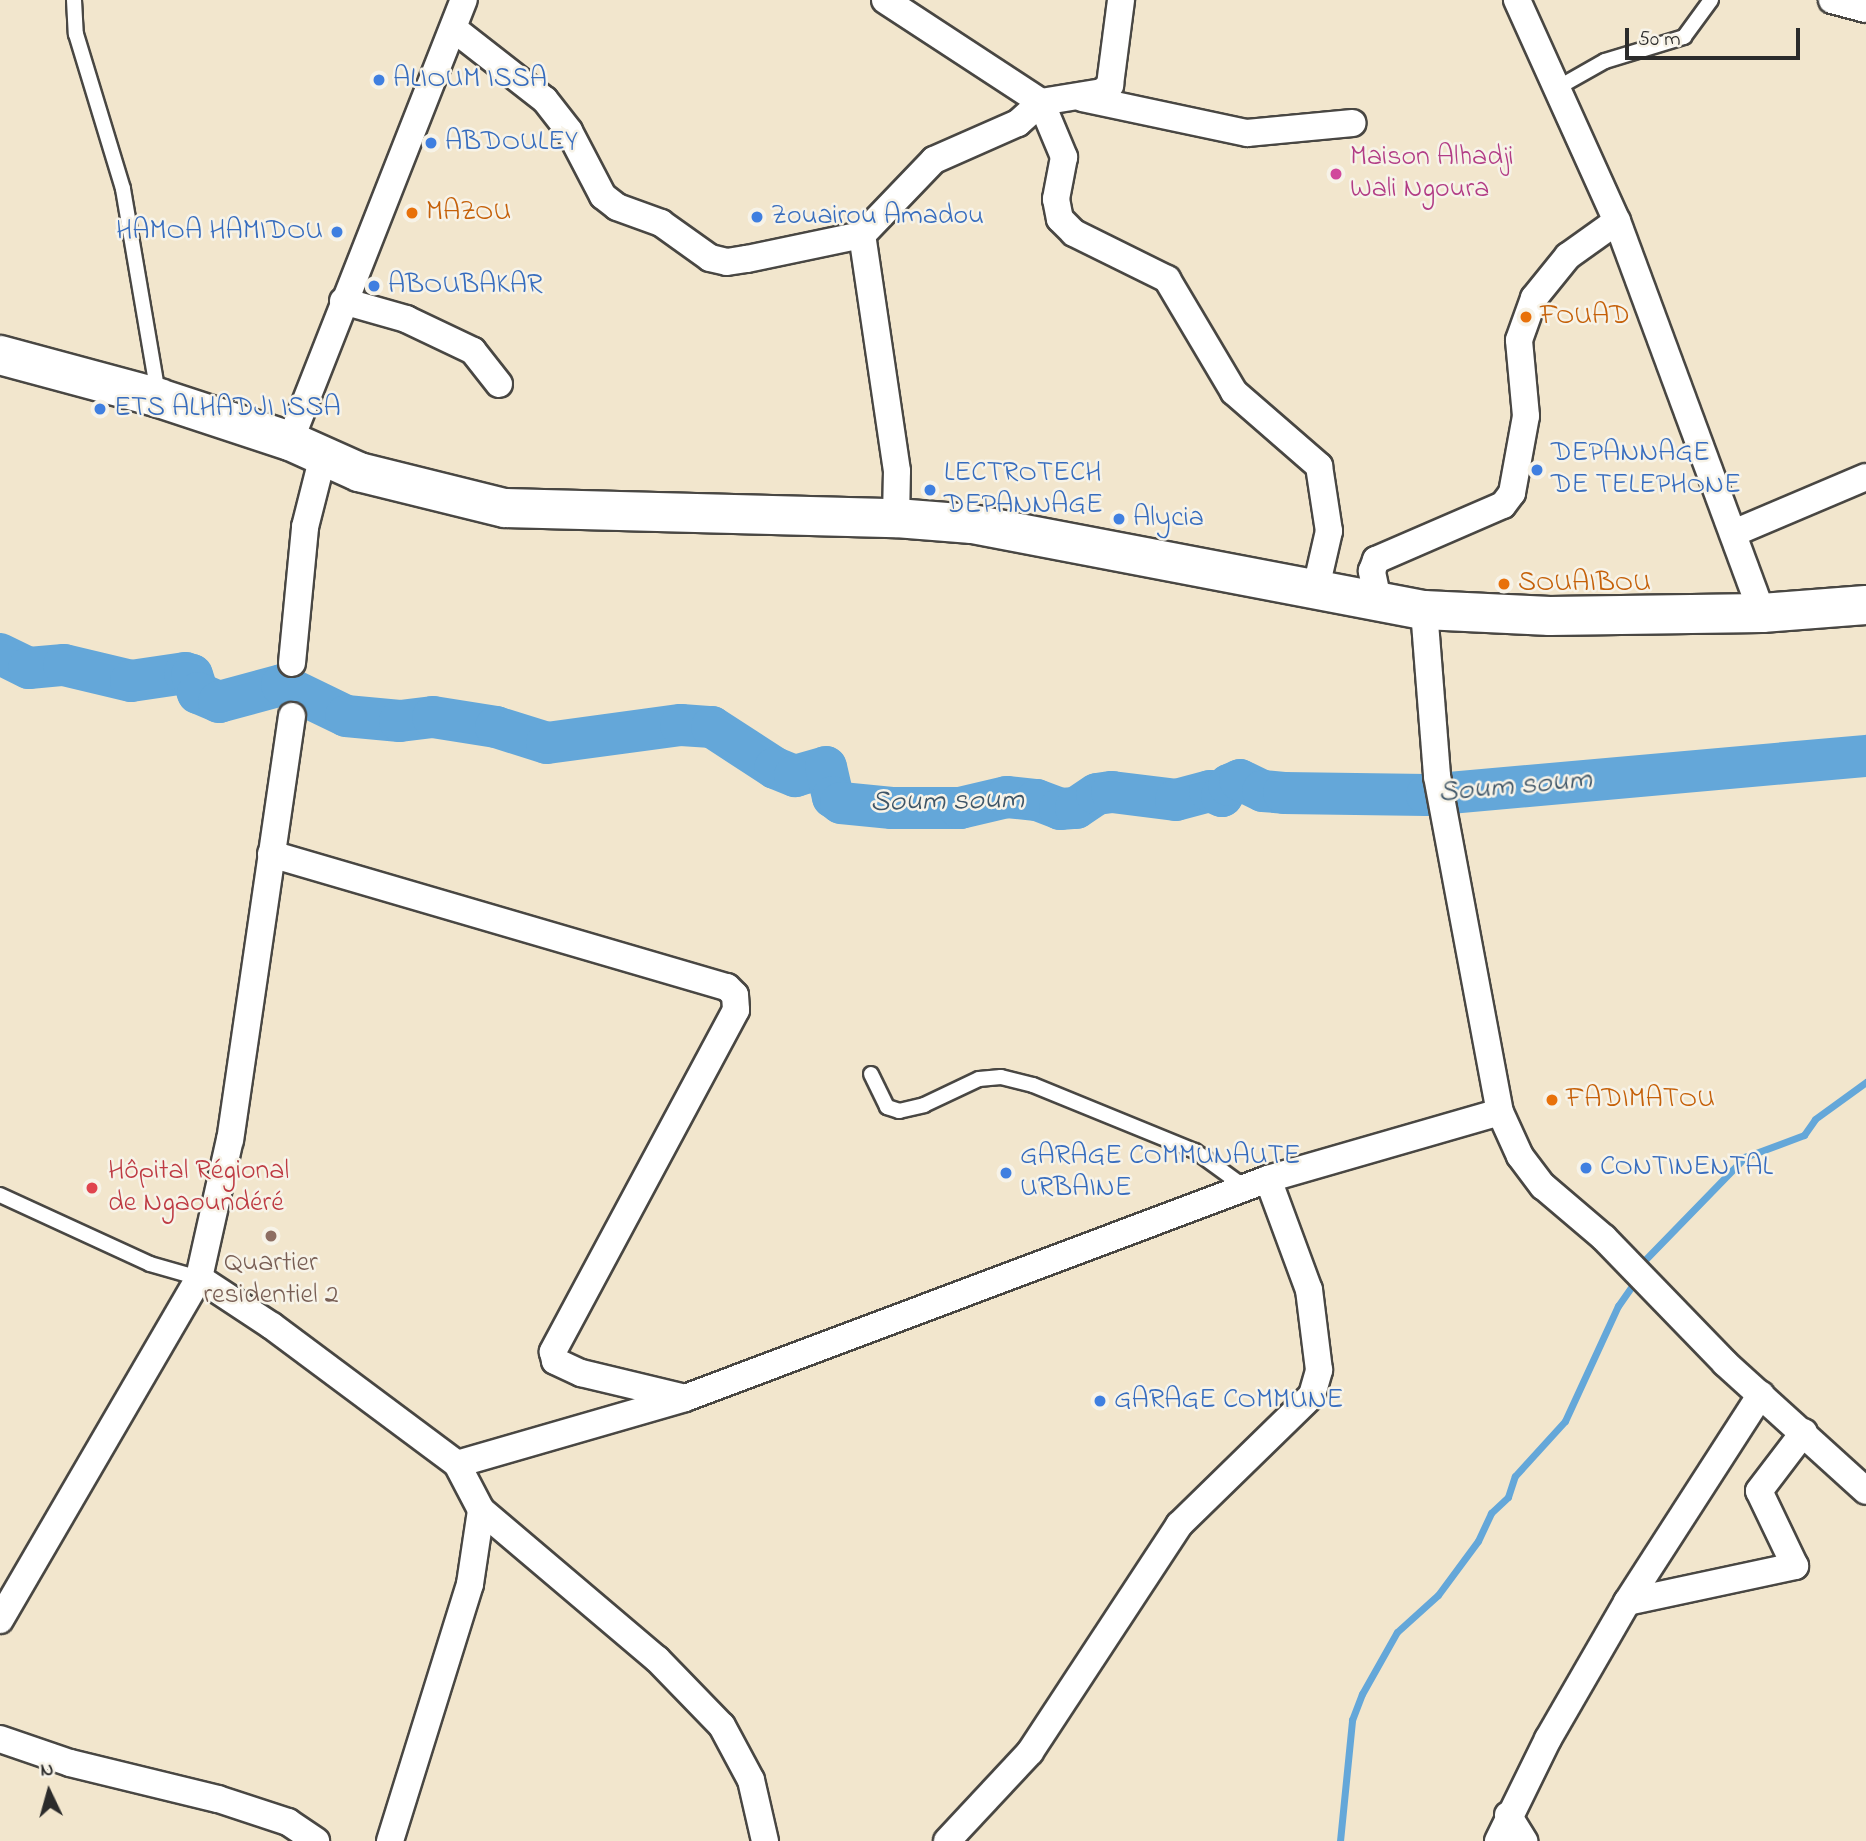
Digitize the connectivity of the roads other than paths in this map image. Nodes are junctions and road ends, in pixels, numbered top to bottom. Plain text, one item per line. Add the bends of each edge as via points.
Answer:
1 (74, 0) edge
2 (464, 0) edge
3 (885, 0) edge
4 (1122, 0) edge
5 (1517, 0) edge
6 (1711, 0) edge
7 (1832, 0) edge
8 (1866, 9) edge
9 (454, 29) junction
10 (1559, 87) junction
11 (1067, 95) junction
12 (1041, 102) junction
13 (1353, 124) dead end
14 (1618, 221) junction
15 (862, 235) junction
16 (343, 301) junction
17 (0, 355) edge
18 (499, 384) dead end
19 (159, 398) junction
20 (306, 448) junction
21 (1866, 477) edge
22 (897, 518) junction
23 (1734, 533) junction
24 (1315, 592) junction
25 (1379, 605) junction
26 (1866, 605) edge
27 (1424, 610) junction
28 (1762, 613) junction
29 (292, 663) dead end
30 (292, 716) dead end
31 (271, 854) junction
32 (871, 1074) dead end
33 (1500, 1112) junction
34 (1257, 1184) junction
35 (0, 1195) edge
36 (199, 1278) junction
37 (1761, 1394) junction
38 (685, 1398) junction
39 (1804, 1432) junction
40 (457, 1464) junction
41 (1866, 1491) edge
42 (481, 1510) junction
43 (1627, 1602) junction
44 (0, 1620) edge
45 (0, 1739) edge
46 (1508, 1815) junction
47 (316, 1841) edge
48 (390, 1841) edge
49 (765, 1841) edge
50 (947, 1841) edge
51 (1498, 1841) edge
52 (1524, 1841) edge

1 - 19 lane via 76,34 129,215
2 - 9 street
3 - 12 street
4 - 11 street via 1110,85 1102,92
5 - 10 street
6 - 10 lane via 1684,37 1605,61
7 - 8 street
9 - 15 street via 545,100 569,131 603,196 617,207 661,223 710,258 727,262 747,259
9 - 16 street
10 - 14 street
11 - 12 street
11 - 13 street via 1247,133
12 - 15 street via 1018,123 934,160
12 - 24 street via 1064,156 1056,199 1060,219 1074,233 1167,279 1234,392 1319,467 1329,531
14 - 23 street
14 - 25 street via 1568,256 1534,298 1519,340 1526,416 1512,493 1503,505 1376,560 1372,571
15 - 22 street via 897,471
16 - 18 street via 406,319 473,351
16 - 20 street
17 - 19 main road
19 - 20 main road
20 - 22 main road via 359,472 505,508
20 - 29 street via 305,527
21 - 23 street
22 - 24 main road via 972,524
23 - 28 street
24 - 25 main road
25 - 27 main road
26 - 28 main road
27 - 28 main road via 1550,616
27 - 33 street via 1437,776
30 - 31 street
31 - 36 street via 230,1139
31 - 38 street via 714,984 735,995 736,1010 553,1352 555,1361 581,1373
32 - 34 lane via 887,1107 899,1111 924,1105 979,1079 1001,1077 1032,1084 1195,1151
33 - 34 street
33 - 37 street via 1520,1156 1543,1186 1604,1238
34 - 38 street
34 - 50 street via 1308,1290 1320,1370 1312,1395 1179,1525 1030,1752
35 - 36 lane via 150,1264
36 - 40 street via 272,1326
36 - 44 street
37 - 39 street
37 - 43 street
38 - 40 street
39 - 41 street
39 - 43 street via 1759,1491 1795,1566
40 - 42 street
42 - 48 street via 470,1584
42 - 49 street via 657,1659 722,1726 751,1780
43 - 46 street
45 - 47 street via 70,1763 218,1799 288,1822
46 - 51 street
46 - 52 street

